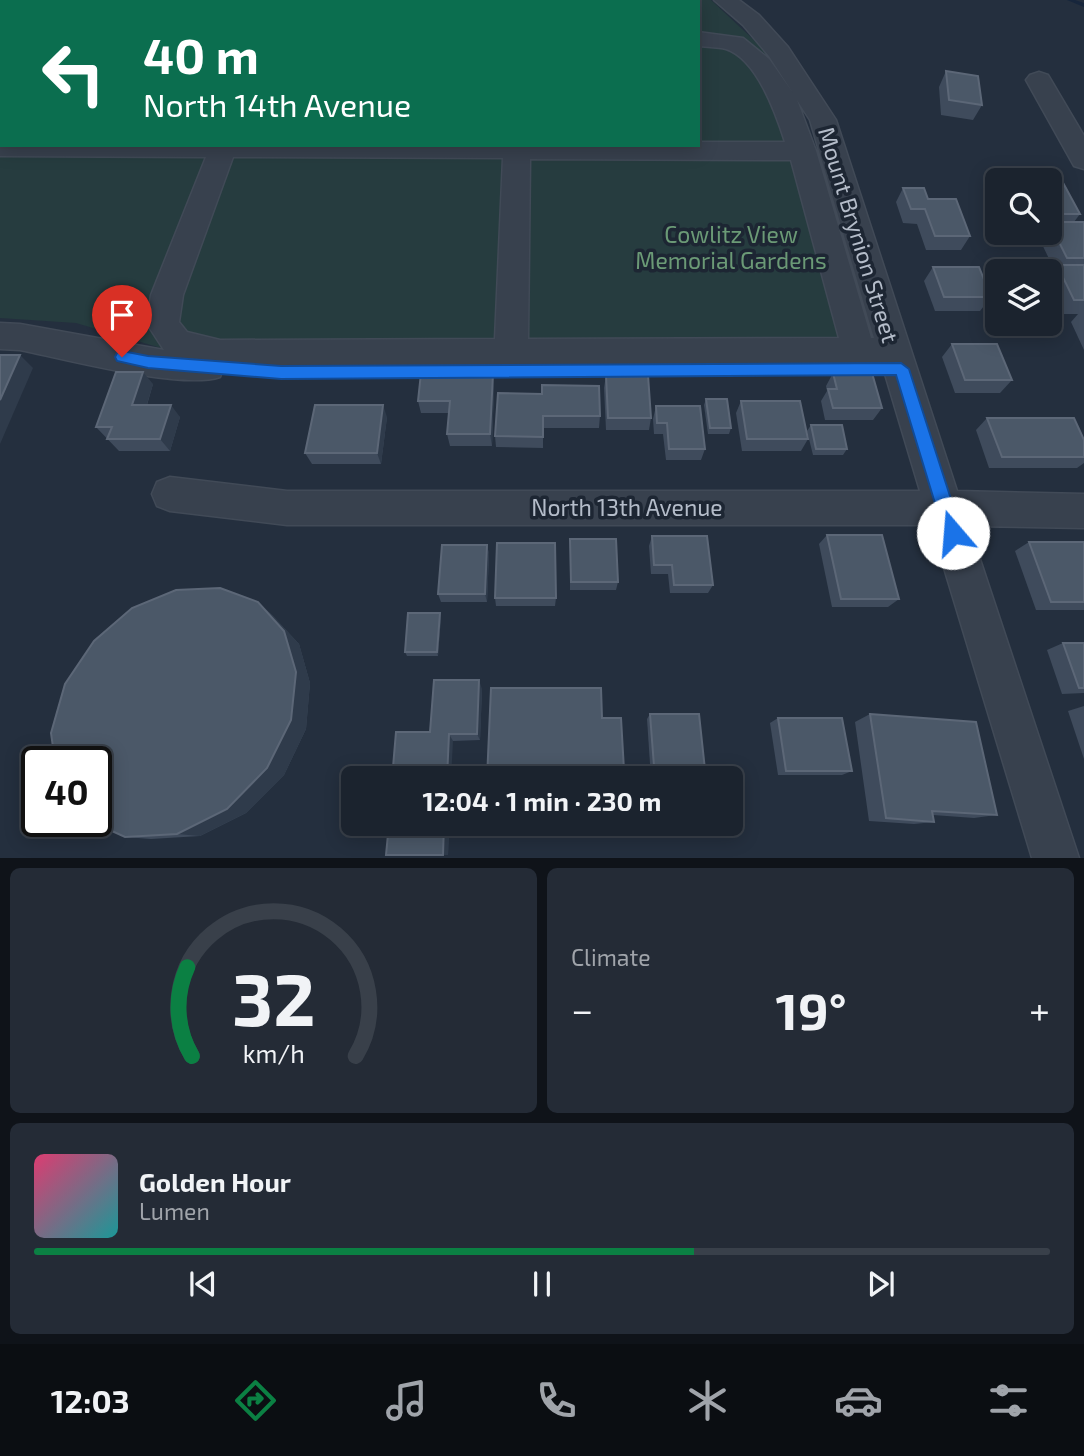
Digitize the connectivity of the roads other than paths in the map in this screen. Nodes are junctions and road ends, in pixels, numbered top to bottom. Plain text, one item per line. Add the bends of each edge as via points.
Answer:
1 (743, 7) edge
2 (700, 39) edge
3 (1039, 80) dead end
4 (223, 147) edge
5 (517, 148) edge
6 (803, 152) junction
7 (1084, 160) edge
8 (0, 336) edge
9 (511, 352) junction
10 (859, 352) junction
11 (898, 360) junction
12 (170, 494) dead end
13 (945, 508) junction
14 (1084, 511) edge
15 (1056, 858) edge

1 - 11 street, Mount Brynion Street via 823,120
2 - 6 street via 735,43 760,64 784,99
3 - 7 street
4 - 5 street
4 - 9 street via 167,295 163,324 176,342 220,353
5 - 6 street
5 - 9 street
6 - 10 street
8 - 11 street via 148,362 281,372
9 - 10 street
10 - 11 street
11 - 13 street, Mount Brynion Street
12 - 13 street, North 13th Avenue via 287,508
13 - 14 street, North 13th Avenue
13 - 15 street, Mount Brynion Street

